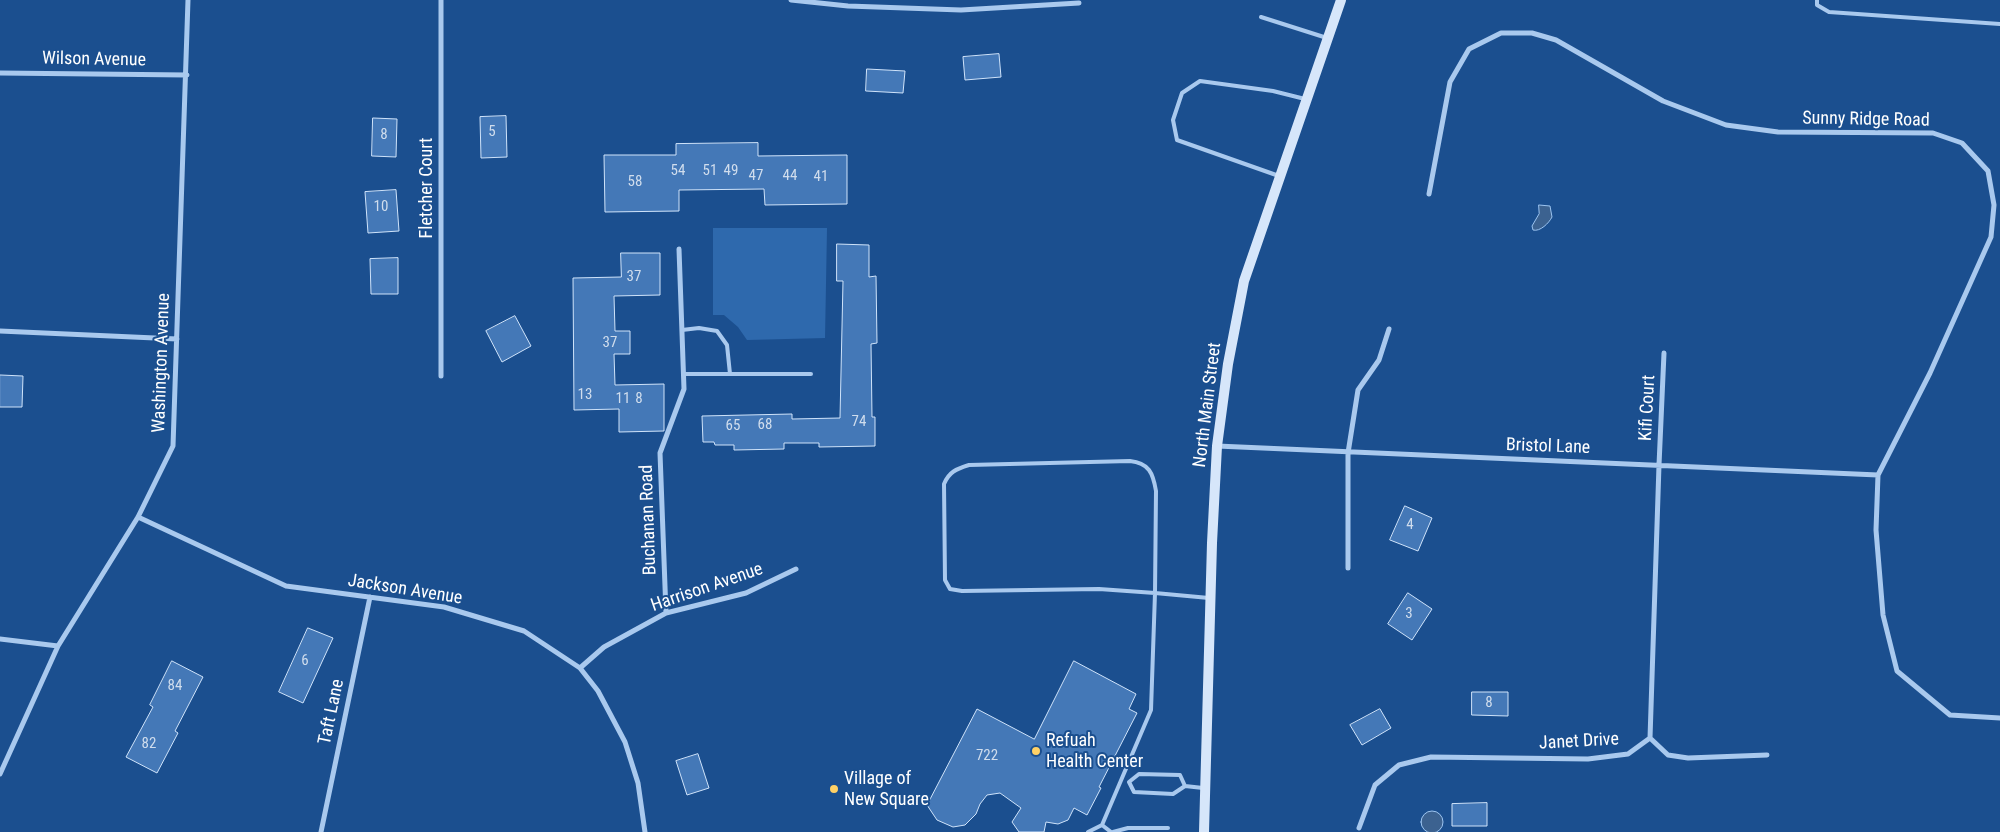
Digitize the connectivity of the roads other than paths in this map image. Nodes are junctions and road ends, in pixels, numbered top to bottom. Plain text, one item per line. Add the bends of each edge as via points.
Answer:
1 (188, 0) edge
2 (441, 0) edge
3 (791, 0) edge
4 (1341, 0) edge
5 (1817, 0) edge
6 (1079, 3) dead end
7 (1261, 17) dead end
8 (2000, 24) edge
9 (1327, 38) junction
10 (0, 73) edge
11 (187, 75) junction
12 (1307, 99) junction
13 (1280, 176) junction
14 (1429, 194) dead end
15 (679, 249) dead end
16 (1389, 329) dead end
17 (682, 330) junction
18 (0, 331) edge
19 (177, 339) junction
20 (1664, 353) dead end
21 (683, 374) junction
22 (730, 374) junction
23 (811, 374) dead end
24 (441, 376) dead end
25 (1217, 446) junction
26 (1348, 453) junction
27 (1659, 465) junction
28 (1878, 475) junction
29 (138, 517) junction
30 (1348, 568) dead end
31 (796, 569) dead end
32 (1155, 593) junction
33 (370, 597) junction
34 (1210, 598) junction
35 (666, 613) junction
36 (0, 639) edge
37 (58, 646) junction
38 (580, 668) junction
39 (2000, 718) edge
40 (1650, 738) junction
41 (1767, 755) dead end
42 (0, 774) edge
43 (1121, 781) junction
44 (1129, 782) junction
45 (1186, 786) junction
46 (1205, 788) junction
47 (1102, 825) junction
48 (1168, 828) dead end
49 (1359, 828) dead end
50 (321, 832) edge
51 (645, 832) edge
52 (1088, 832) edge
53 (1112, 832) edge
54 (1204, 832) edge

1 - 11 street, Washington Avenue
2 - 24 street, Fletcher Court
3 - 6 street via 848,6 961,10
4 - 9 main road, North Main Street
5 - 8 lane via 1817,5 1829,12
7 - 9 lane
9 - 12 main road, North Main Street
10 - 11 street, Wilson Avenue
11 - 19 street, Washington Avenue
12 - 13 main road, North Main Street
12 - 13 lane via 1274,90 1200,81 1182,92 1173,120 1177,140
13 - 25 main road, North Main Street via 1244,281
14 - 28 street, Sunny Ridge Road via 1450,82 1469,49 1500,33 1532,33 1556,40 1663,101 1726,124 1778,132 1932,132 1962,143 1988,171 1994,205 1991,237 1930,373
15 - 17 street, Buchanan Road
16 - 26 street via 1379,360 1358,390
17 - 21 street, Buchanan Road
17 - 22 lane via 718,331 727,345
18 - 19 street
19 - 29 street, Washington Avenue via 173,446
20 - 27 street, Kifi Court
21 - 22 lane
21 - 35 street, Buchanan Road via 684,389 660,453
22 - 23 lane
25 - 26 street, Bristol Lane
25 - 34 main road, North Main Street
26 - 27 street, Bristol Lane
26 - 30 street
27 - 28 street, Bristol Lane
27 - 40 street
28 - 39 street, Sunny Ridge Road via 1876,530 1883,614 1897,671 1950,715
29 - 33 street, Jackson Avenue via 286,586
29 - 37 street, Washington Avenue
31 - 35 street, Harrison Avenue via 746,593
32 - 32 lane via 1099,589 950,589 945,580 944,484 948,475 969,465 1140,462 1150,468 1156,491
32 - 34 lane
32 - 43 lane via 1151,710
33 - 38 street, Jackson Avenue via 444,607 524,631
33 - 50 street, Taft Lane
34 - 46 main road, North Main Street
35 - 38 street, Harrison Avenue via 604,647
36 - 37 street
37 - 42 street, Washington Avenue
38 - 51 street, Jackson Avenue via 598,691 626,742 638,783
40 - 41 street via 1668,755 1688,758
40 - 49 street, Janet Drive via 1628,754 1588,759 1432,757 1399,765 1375,785
43 - 44 lane
43 - 47 lane
44 - 45 lane via 1134,792 1173,794
44 - 45 lane via 1139,774 1180,775
45 - 46 lane
46 - 54 main road, North Main Street
47 - 52 lane
47 - 53 lane
48 - 53 lane via 1128,828

